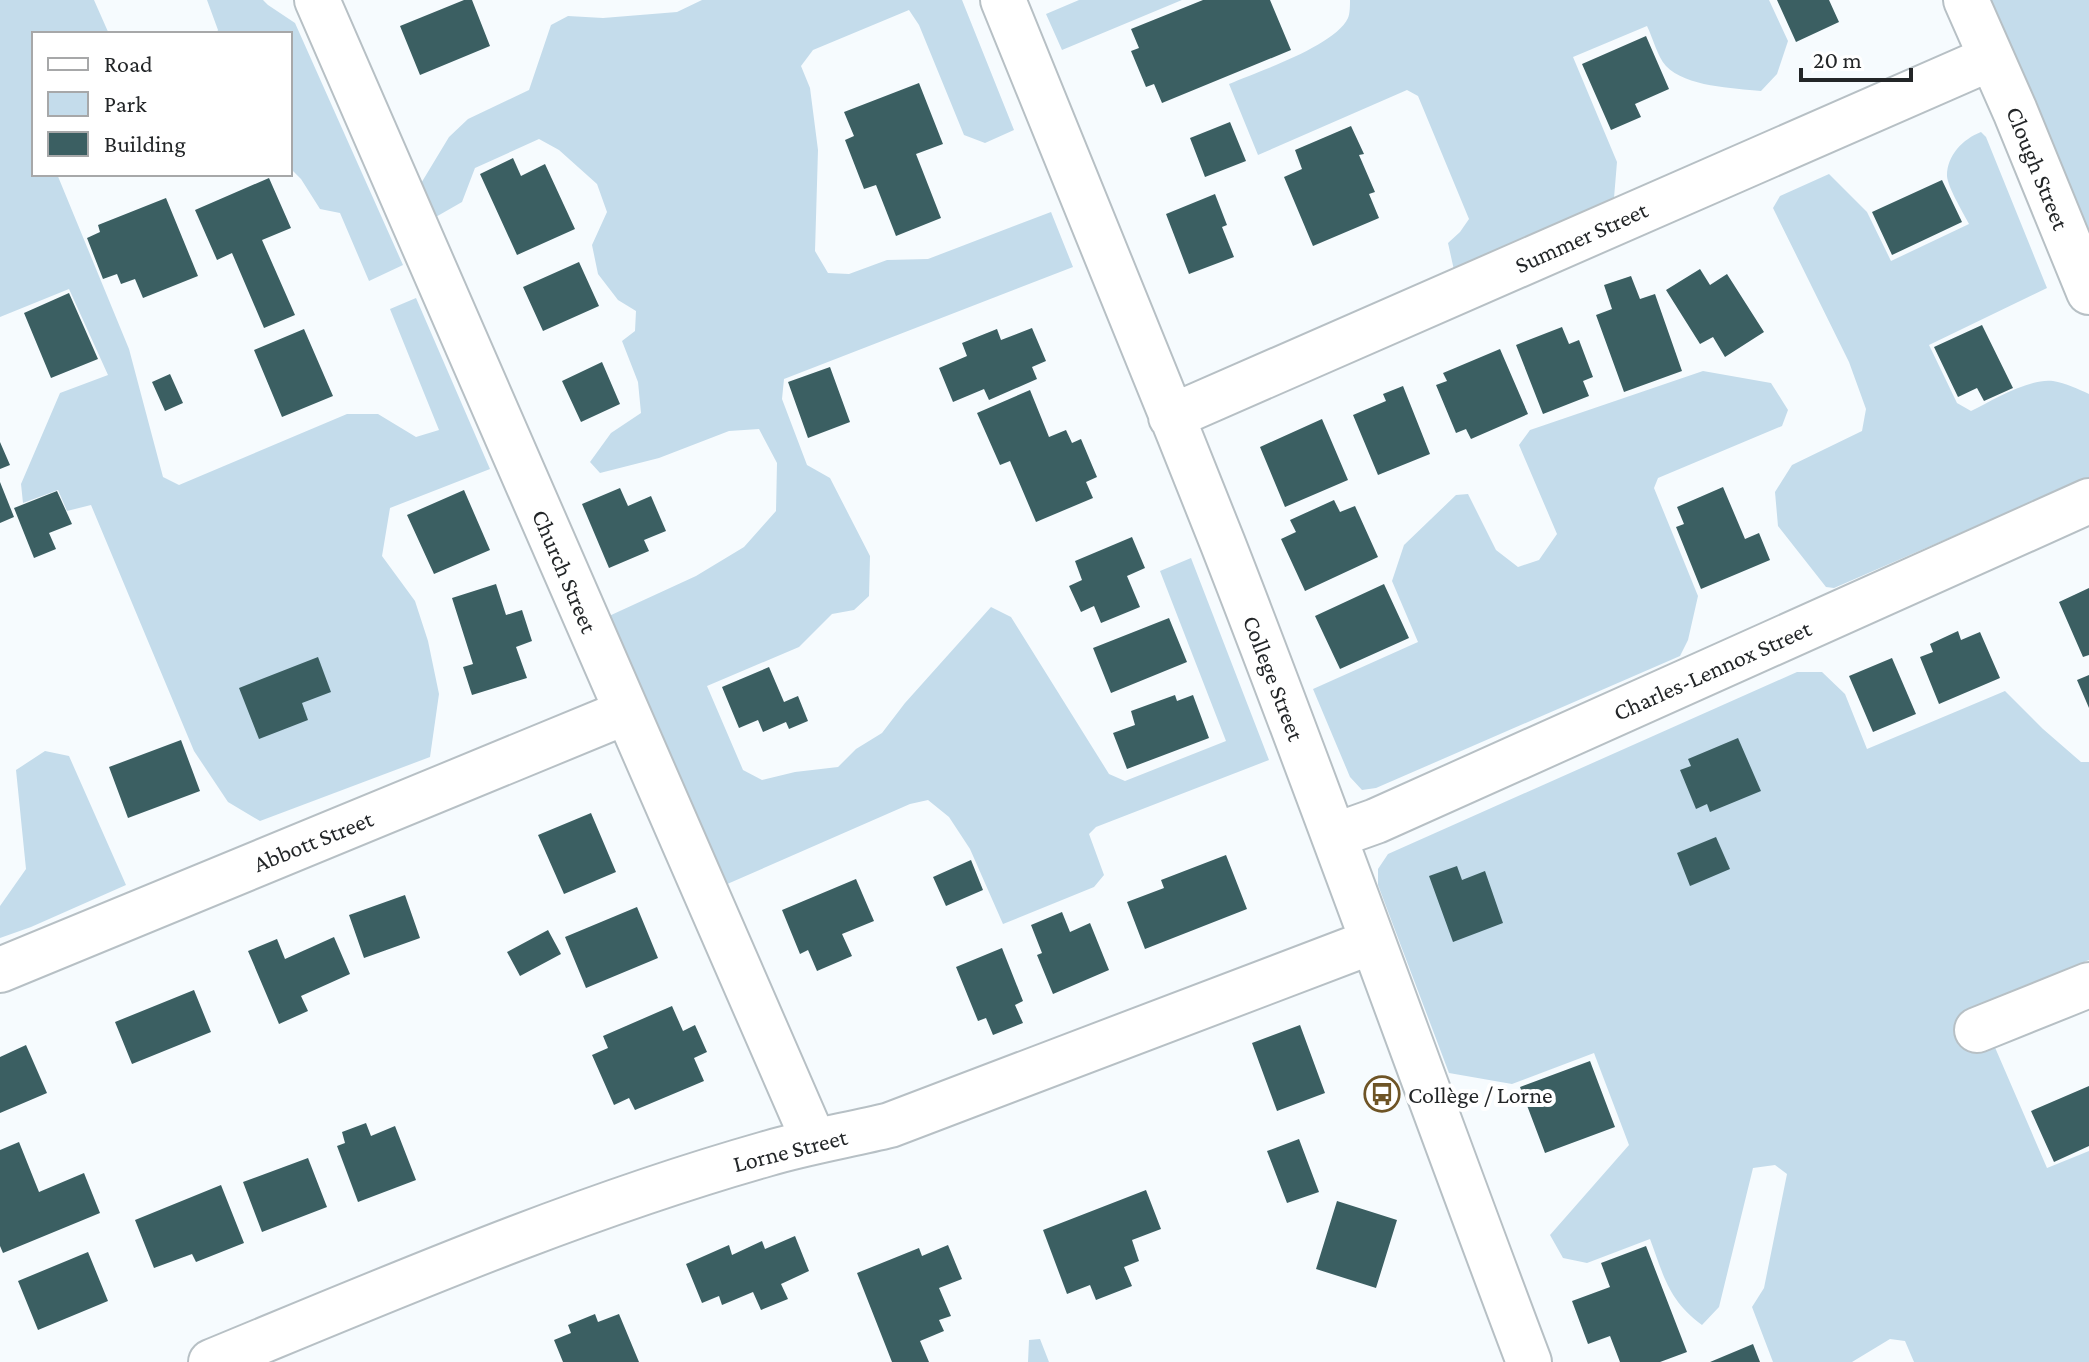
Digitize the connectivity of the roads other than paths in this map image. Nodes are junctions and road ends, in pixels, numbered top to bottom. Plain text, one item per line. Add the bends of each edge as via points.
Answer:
1 (317, 0) edge
2 (1003, 0) edge
3 (1966, 0) edge
4 (1991, 58) junction
5 (2089, 292) edge
6 (1171, 417) junction
7 (2089, 501) edge
8 (626, 712) junction
9 (1334, 836) junction
10 (1371, 942) junction
11 (0, 970) edge
12 (2089, 985) edge
13 (1977, 1030) dead end
14 (814, 1141) junction
15 (211, 1362) edge
16 (1529, 1362) edge

1 - 8 street, Church Street
2 - 6 street, College Street
3 - 4 street, Clough Street
4 - 5 street, Clough Street
4 - 6 street, Summer Street
6 - 9 street, College Street
7 - 9 street, Charles-Lennox Street
8 - 11 street, Abbott Street
8 - 14 street, Church Street
9 - 10 street, College Street
10 - 14 street, Lorne Street via 933,1110
10 - 16 street, College Street
12 - 13 street
14 - 15 street, Lorne Street via 704,1172 525,1235

